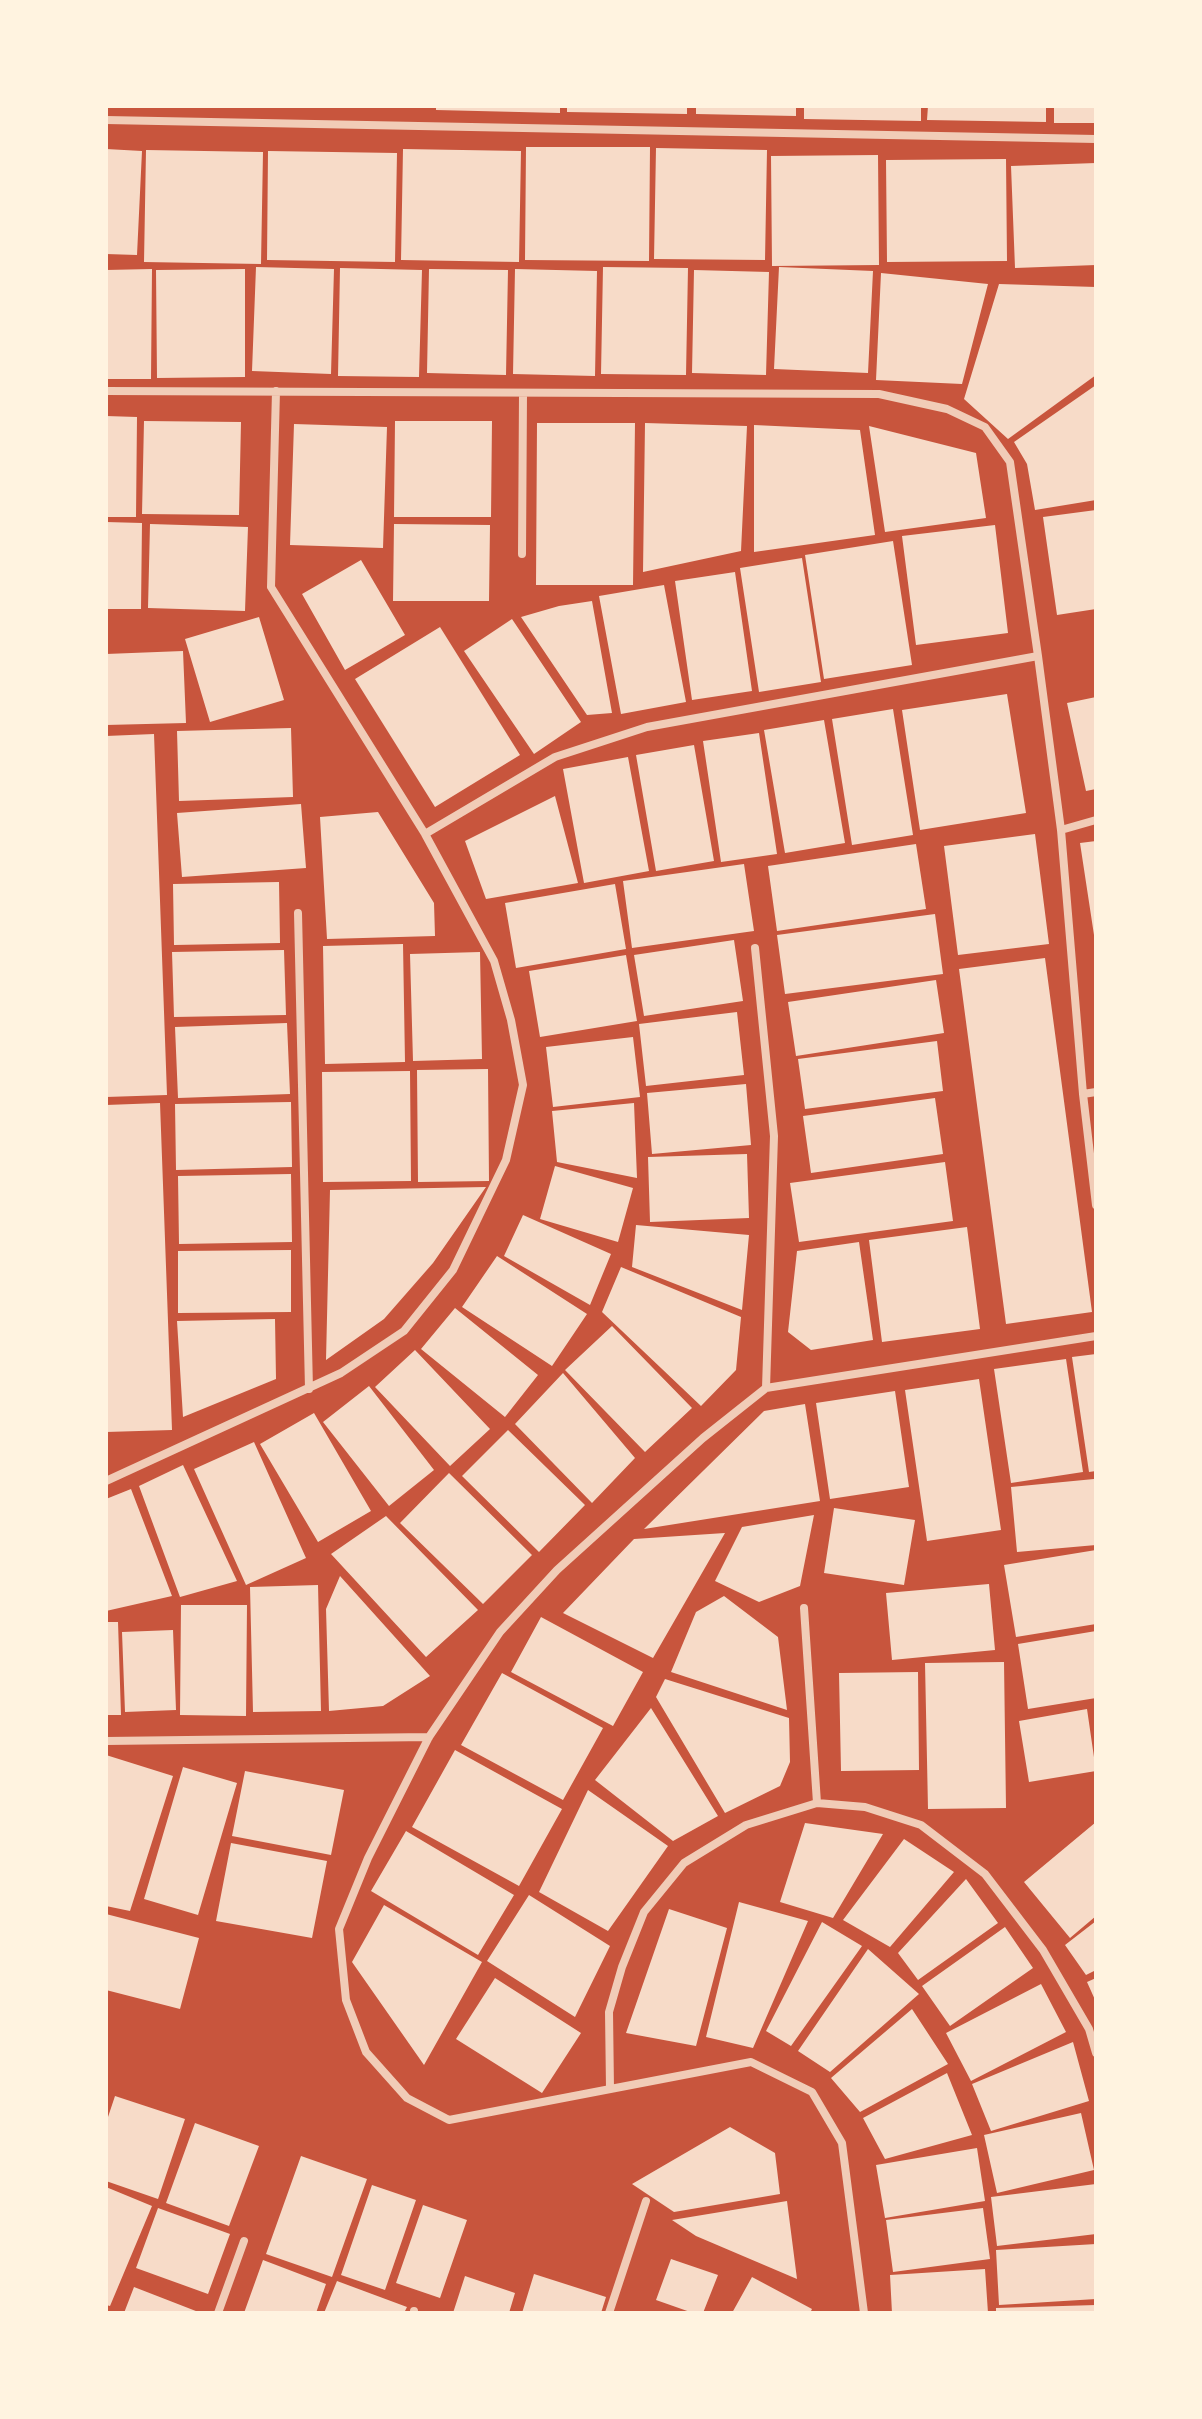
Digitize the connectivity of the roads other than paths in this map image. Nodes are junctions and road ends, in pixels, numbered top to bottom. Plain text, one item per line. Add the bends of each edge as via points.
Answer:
1 (106, 120) edge
2 (1096, 139) edge
3 (106, 391) edge
4 (276, 391) junction
5 (523, 394) junction
6 (522, 554) dead end
7 (1038, 656) junction
8 (1096, 820) edge
9 (1061, 830) junction
10 (425, 834) junction
11 (298, 913) dead end
12 (755, 948) dead end
13 (1096, 1092) edge
14 (1083, 1094) junction
15 (1096, 1205) edge
16 (1096, 1336) edge
17 (766, 1388) junction
18 (309, 1389) junction
19 (106, 1481) edge
20 (804, 1608) dead end
21 (429, 1737) junction
22 (106, 1741) edge
23 (817, 1803) junction
24 (1096, 2053) edge
25 (610, 2089) junction
26 (646, 2201) dead end
27 (244, 2241) dead end
28 (218, 2313) edge
29 (609, 2313) edge
30 (864, 2313) edge

1 - 2 street
3 - 4 street
4 - 5 street
4 - 10 street via 271,587
5 - 6 street
5 - 7 street via 879,394 947,409 985,427 1010,462
7 - 9 street
7 - 10 street via 647,727 555,757
8 - 9 street
9 - 14 street
10 - 18 street via 494,961 523,1085 506,1160 453,1270 404,1331
11 - 18 street
12 - 17 street via 774,1136
13 - 14 street
14 - 15 street
16 - 17 street
17 - 21 street via 557,1570 500,1632
18 - 19 street
20 - 23 street
21 - 22 street
21 - 25 street via 339,1929 346,2000 366,2052 407,2098 449,2120
23 - 24 street via 865,1807 921,1825 985,1874 1043,1950 1089,2029
23 - 25 street via 746,1825 684,1863 644,1912 609,2012
25 - 30 street via 751,2062 812,2092 842,2143
26 - 29 street
27 - 28 street

